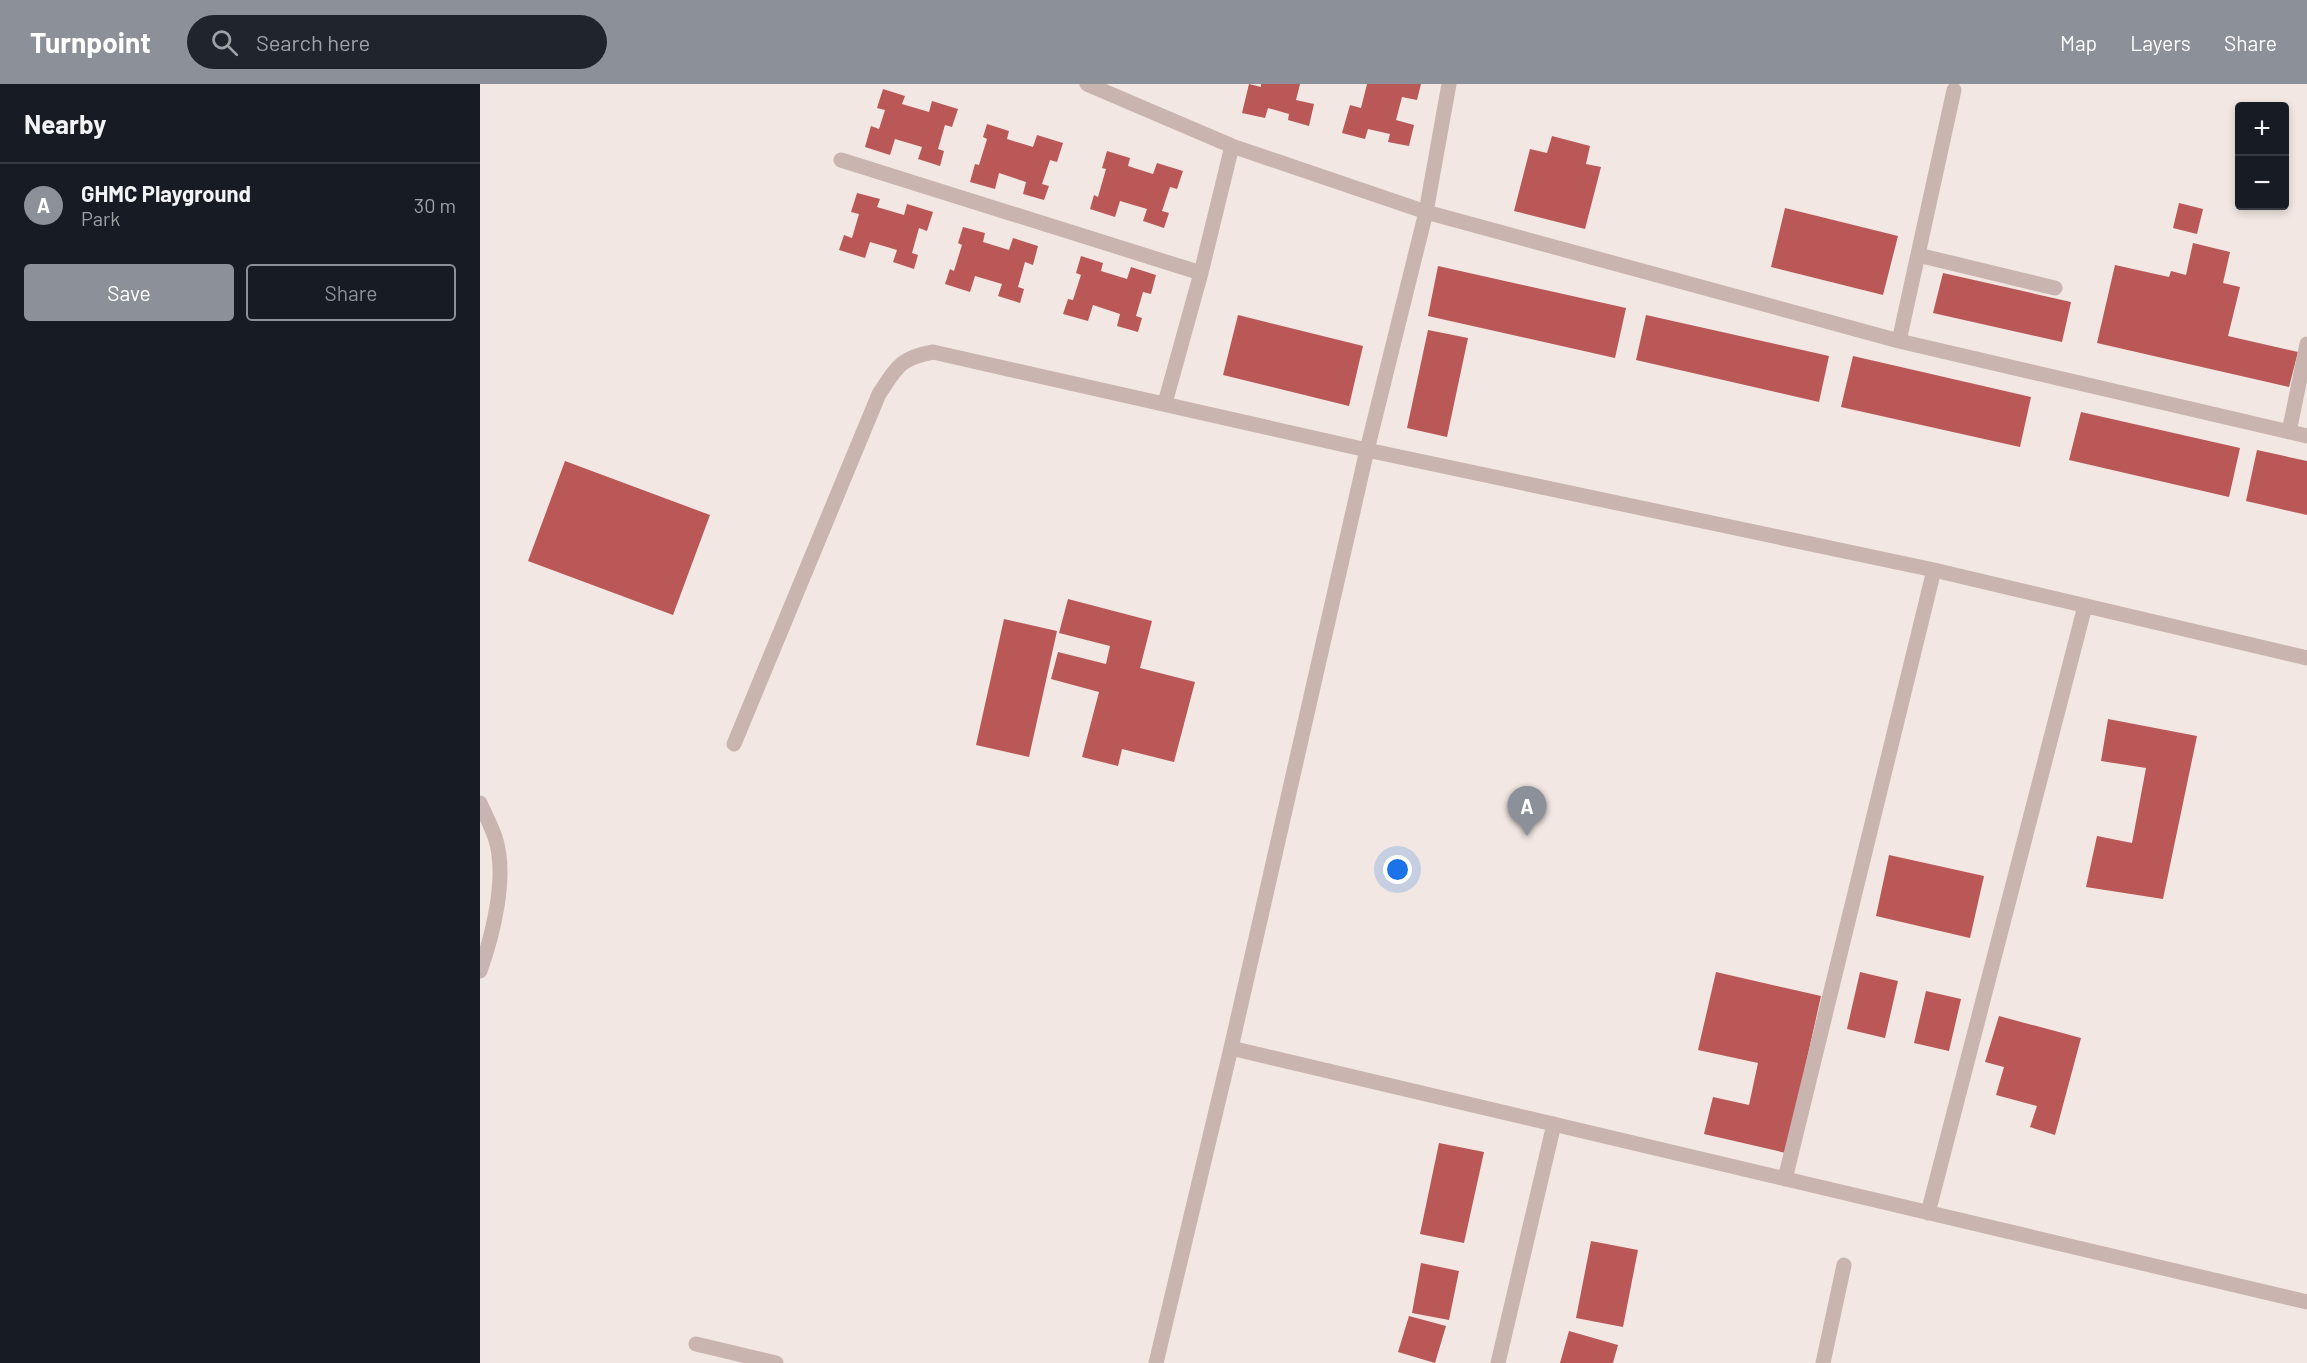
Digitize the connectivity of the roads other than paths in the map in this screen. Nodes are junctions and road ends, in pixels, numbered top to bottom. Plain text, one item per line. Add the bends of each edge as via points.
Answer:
1 (1087, 84) edge
2 (1449, 84) edge
3 (1954, 90) dead end
4 (1232, 146) junction
5 (841, 160) dead end
6 (1426, 212) junction
7 (1918, 255) junction
8 (1201, 273) junction
9 (2055, 288) dead end
10 (1899, 342) junction
11 (2307, 344) edge
12 (1165, 403) junction
13 (2289, 432) junction
14 (2307, 436) edge
15 (1367, 450) junction
16 (1934, 570) junction
17 (2085, 606) junction
18 (2307, 658) edge
19 (734, 744) dead end
20 (480, 803) edge
21 (480, 971) edge
22 (1231, 1048) junction
23 (1554, 1124) junction
24 (1785, 1179) junction
25 (1928, 1213) junction
26 (1844, 1265) dead end
27 (2307, 1302) edge
28 (696, 1344) dead end
29 (776, 1363) edge
30 (1156, 1363) edge
31 (1498, 1363) edge
32 (1823, 1363) edge

1 - 4 lane
2 - 6 lane
3 - 7 lane
4 - 6 lane
4 - 8 lane
5 - 8 lane
6 - 10 lane
6 - 15 lane
7 - 9 lane
7 - 10 lane
8 - 12 lane
10 - 13 lane
11 - 13 lane
12 - 15 lane
12 - 19 lane via 933,352 913,356 896,367 879,394
13 - 14 lane
15 - 16 lane
15 - 22 lane
16 - 17 lane
16 - 24 lane
17 - 18 lane
17 - 25 lane
20 - 21 lane via 496,839 501,879
22 - 23 lane
22 - 30 lane
23 - 24 lane
23 - 31 lane
24 - 25 lane
25 - 27 lane
26 - 32 lane
28 - 29 lane

